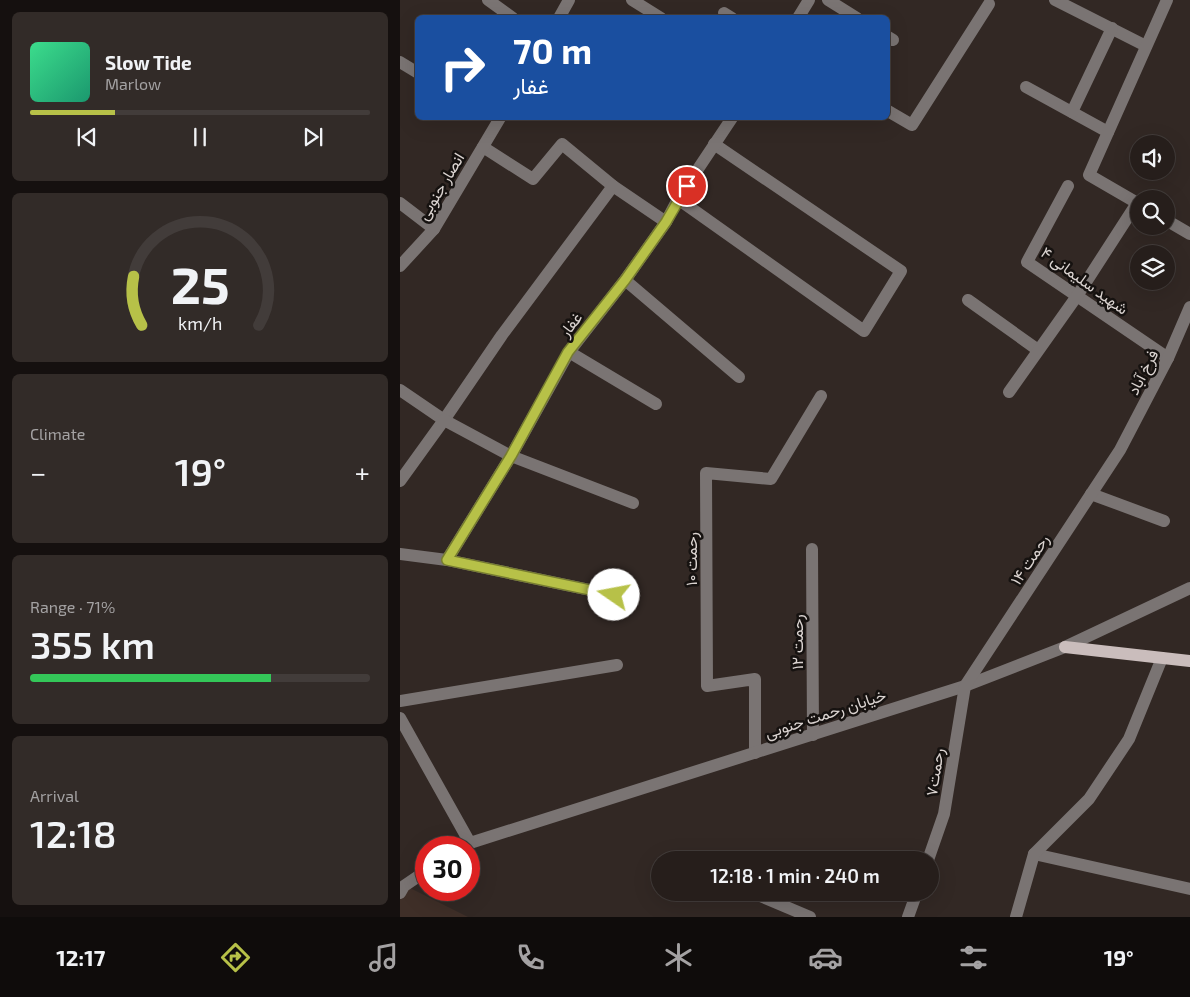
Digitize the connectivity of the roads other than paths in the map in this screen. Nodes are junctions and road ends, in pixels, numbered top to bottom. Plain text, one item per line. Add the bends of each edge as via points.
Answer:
1 (488, 0) edge
2 (570, 0) edge
3 (632, 0) edge
4 (809, 0) edge
5 (828, 0) edge
6 (1055, 0) edge
7 (1167, 0) edge
8 (989, 4) dead end
9 (509, 15) edge
10 (561, 15) edge
11 (656, 15) edge
12 (800, 15) edge
13 (852, 15) edge
14 (1112, 28) junction
15 (1146, 46) junction
16 (400, 62) edge
17 (415, 71) edge
18 (1026, 87) dead end
19 (890, 111) edge
20 (1072, 112) junction
21 (494, 120) edge
22 (731, 120) edge
23 (1108, 132) junction
24 (714, 144) junction
25 (483, 147) junction
26 (613, 186) junction
27 (1068, 186) dead end
28 (678, 199) junction
29 (1130, 199) edge
30 (400, 203) edge
31 (1130, 216) edge
32 (666, 222) junction
33 (1175, 225) edge
34 (434, 229) junction
35 (1190, 234) edge
36 (400, 266) edge
37 (625, 280) junction
38 (1077, 296) junction
39 (968, 300) dead end
40 (1190, 307) edge
41 (1038, 350) junction
42 (568, 352) junction
43 (1168, 358) junction
44 (739, 377) dead end
45 (400, 390) edge
46 (1008, 392) dead end
47 (821, 396) dead end
48 (656, 404) dead end
49 (444, 420) junction
50 (1120, 450) joint
51 (511, 456) junction
52 (400, 481) edge
53 (1091, 494) junction
54 (633, 503) dead end
55 (1164, 521) dead end
56 (812, 549) dead end
57 (400, 554) edge
58 (447, 560) junction
59 (1190, 588) edge
60 (614, 595) dead end
61 (1065, 647) junction
62 (1162, 658) junction
63 (1190, 661) edge
64 (617, 665) dead end
65 (965, 686) junction
66 (400, 701) edge
67 (400, 718) edge
68 (813, 734) junction
69 (755, 752) junction
70 (461, 836) edge
71 (480, 840) edge
72 (931, 851) edge
73 (1034, 854) junction
74 (415, 879) edge
75 (401, 888) edge
76 (1190, 889) edge
77 (772, 901) edge
78 (914, 901) edge
79 (810, 917) edge
80 (908, 917) edge
81 (1016, 917) edge

1 - 9 street
2 - 10 street
3 - 11 street
4 - 12 street
5 - 13 street
6 - 14 street
7 - 15 street
8 - 19 street via 912,125
14 - 15 street
14 - 20 street
15 - 23 street
16 - 17 street
18 - 20 street
20 - 23 street
21 - 25 street, انصار جنوبی
22 - 24 street, غفار
23 - 29 street via 1089,175
24 - 28 street, غفار
24 - 28 street via 901,271 864,331
25 - 26 street via 533,179 562,144
25 - 34 street, انصار جنوبی
26 - 32 street
26 - 49 street via 502,335
27 - 38 street, شهید سلیمانی ۴ via 1027,262
28 - 32 street, غفار
30 - 34 street
31 - 38 street
32 - 37 street, غفار
33 - 35 street
34 - 36 street, انصار جنوبی
37 - 42 street, غفار
37 - 44 street
38 - 41 street
38 - 43 street, شهید سلیمانی ۴
39 - 41 street
40 - 43 street, فرخ آباد
41 - 46 street
42 - 48 street
42 - 51 street, غفار
43 - 50 street, فرخ آباد
45 - 49 street
47 - 69 street, رحمت ۱۰ via 771,479 706,473 707,686 755,679
49 - 51 street
49 - 52 street
50 - 53 street, رحمت ۱۴
51 - 54 street
51 - 58 street, غفار
53 - 55 street
53 - 65 street, رحمت ۱۴
56 - 68 street, رحمت ۱۲
57 - 58 street
58 - 60 street
59 - 61 street, خیابان رحمت جنوبی
61 - 62 main road
61 - 65 street, خیابان رحمت جنوبی
62 - 63 main road
62 - 73 street via 1129,739 1089,798
64 - 66 street
65 - 68 street, خیابان رحمت جنوبی
65 - 72 street, رحمت۷ via 944,814
67 - 70 street
68 - 69 street, خیابان رحمت جنوبی
69 - 71 street, خیابان رحمت جنوبی
73 - 76 street
73 - 81 street
74 - 75 street
77 - 79 street
78 - 80 street

